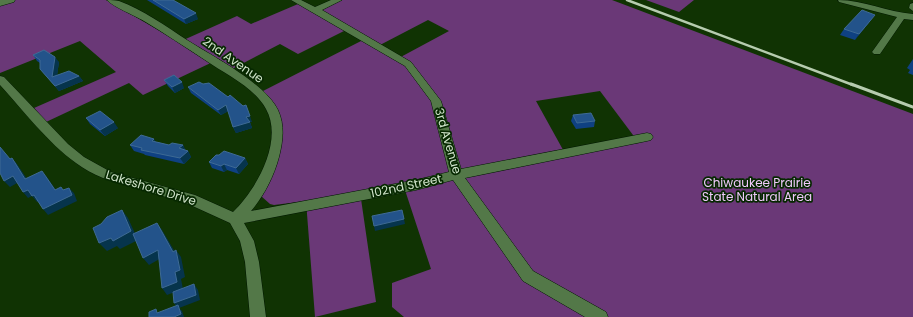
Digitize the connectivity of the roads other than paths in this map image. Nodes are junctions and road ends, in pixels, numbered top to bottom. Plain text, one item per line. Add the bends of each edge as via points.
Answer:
1 (11, 0) edge
2 (111, 0) edge
3 (296, 0) edge
4 (338, 0) edge
5 (842, 0) edge
6 (0, 3) edge
7 (315, 10) junction
8 (902, 16) junction
9 (913, 17) edge
10 (877, 52) dead end
11 (0, 79) edge
12 (648, 137) dead end
13 (456, 175) junction
14 (235, 219) junction
15 (258, 317) edge
16 (600, 317) edge

1 - 6 street
2 - 14 street, 2nd Avenue via 234,75 255,90 270,107 276,122 277,134 272,161 253,200
3 - 7 street, 3rd Avenue
4 - 7 street
5 - 8 street
7 - 13 street, 3rd Avenue via 408,64 436,101
8 - 9 street
8 - 10 street
11 - 14 street, Lakeshore Drive via 54,138 90,166 107,175 190,199
12 - 13 street, 102nd Street
13 - 14 street, 102nd Street
13 - 16 street, 3rd Avenue via 528,276
14 - 15 street via 247,241

